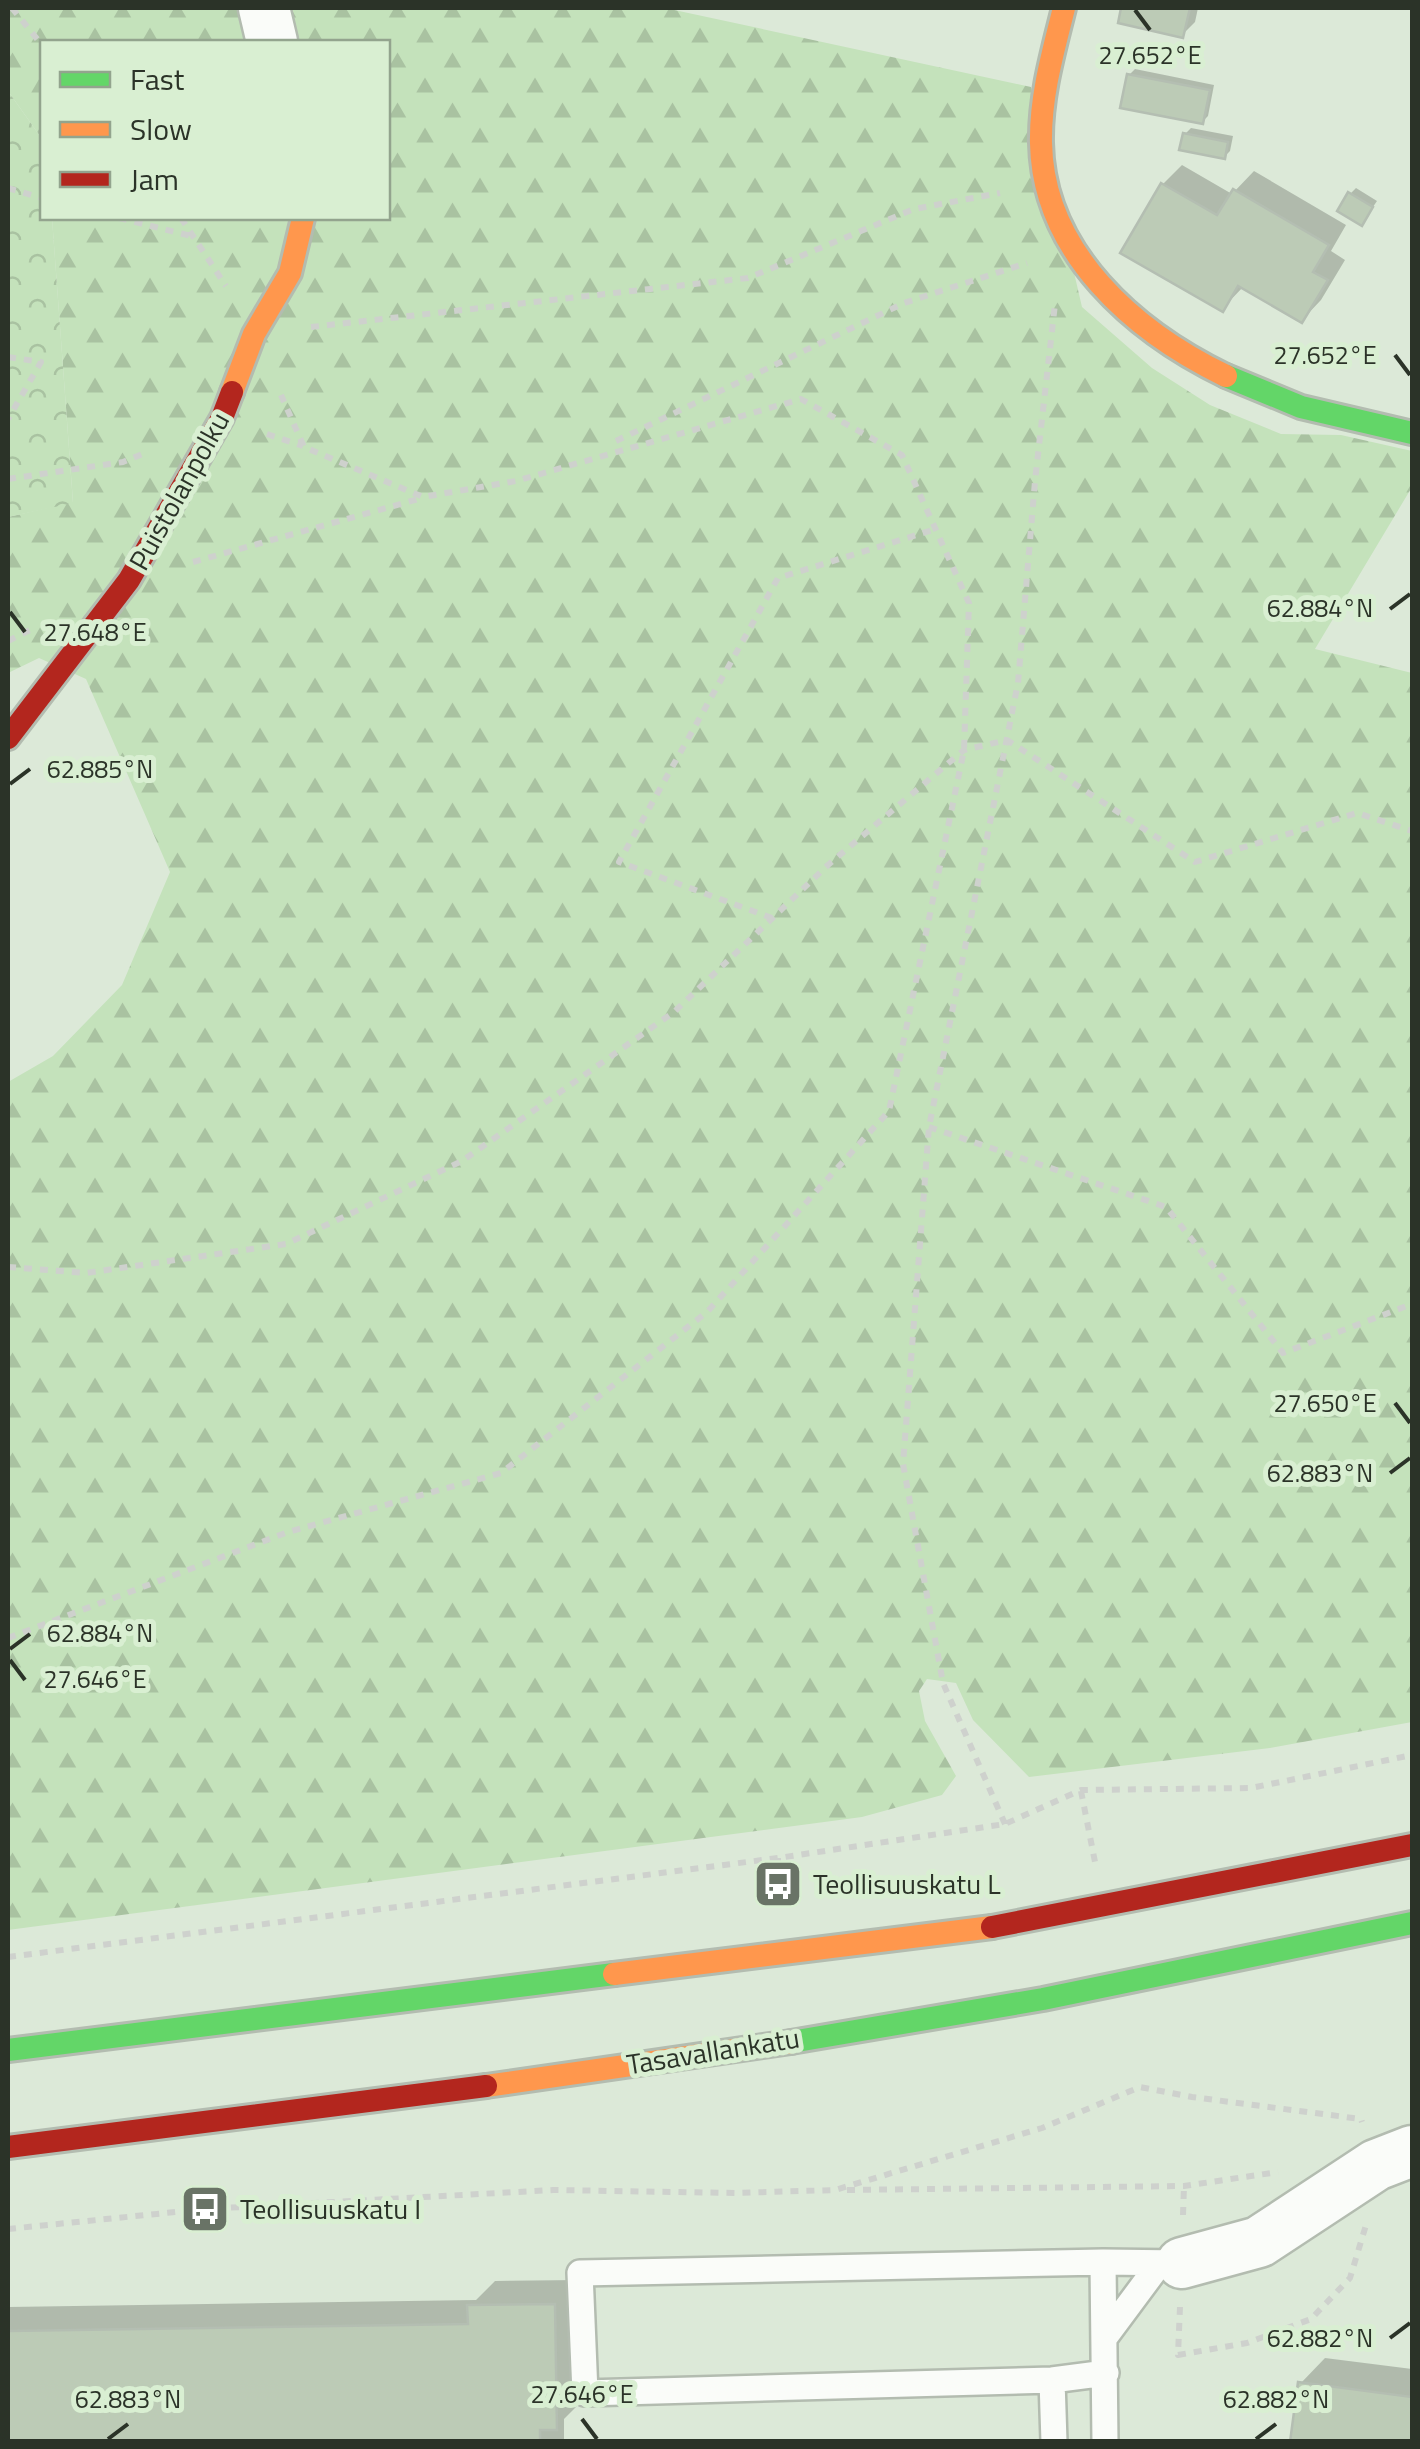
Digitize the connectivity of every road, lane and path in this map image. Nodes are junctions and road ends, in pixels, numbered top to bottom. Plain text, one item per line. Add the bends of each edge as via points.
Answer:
1 (12, 8) edge
2 (264, 8) edge
3 (1064, 8) edge
4 (272, 40) edge
5 (40, 43) edge
6 (1046, 185) junction
7 (8, 188) edge
8 (40, 197) edge
9 (127, 220) edge
10 (183, 220) edge
11 (303, 220) edge
12 (196, 237) junction
13 (1060, 244) junction
14 (254, 334) junction
15 (8, 357) edge
16 (8, 419) edge
17 (1412, 433) edge
18 (616, 441) dead end
19 (423, 497) junction
20 (936, 529) junction
21 (129, 580) junction
22 (43, 623) dead end
23 (8, 640) edge
24 (8, 738) edge
25 (1008, 740) junction
26 (964, 750) junction
27 (1412, 831) edge
28 (773, 918) junction
29 (929, 1127) junction
30 (8, 1267) edge
31 (1412, 1304) edge
32 (8, 1638) edge
33 (1412, 1755) edge
34 (1081, 1790) junction
35 (1005, 1824) junction
36 (1412, 1845) edge
37 (778, 1858) junction
38 (1096, 1863) dead end
39 (778, 1884) dead end
40 (1412, 1923) edge
41 (8, 1957) edge
42 (8, 2050) edge
43 (1140, 2087) dead end
44 (1361, 2119) dead end
45 (1346, 2130) dead end
46 (8, 2146) edge
47 (1412, 2152) edge
48 (1283, 2172) dead end
49 (836, 2190) junction
50 (8, 2229) edge
51 (1103, 2262) junction
52 (1171, 2263) junction
53 (1105, 2337) junction
54 (1106, 2373) junction
55 (1052, 2380) junction
56 (1054, 2442) edge
57 (1105, 2442) edge

1 - 5 path
2 - 4 street
3 - 6 main road via 1042,129
6 - 13 main road
6 - 14 path via 914,208 748,278
7 - 8 path
9 - 12 path
10 - 12 path
11 - 14 main road, Puistolanpolku via 290,273
12 - 14 path
13 - 17 main road via 1148,332 1218,376 1290,404
13 - 18 path via 904,303
13 - 25 path
14 - 19 path via 304,447
14 - 21 main road, Puistolanpolku via 222,418
15 - 16 path via 41,362
19 - 20 path via 516,482 800,399 902,455
19 - 21 path
20 - 26 path via 969,603
20 - 28 path via 778,578 619,862
21 - 24 main road, Puistolanpolku
22 - 23 path
25 - 26 path
25 - 27 path via 1195,862 1357,814
25 - 29 path
26 - 28 path
26 - 32 path via 889,1111 707,1312 501,1474 288,1532
28 - 30 path via 674,1012 462,1161 286,1244 86,1273
29 - 31 path via 1166,1206 1283,1353
29 - 35 path via 902,1464 943,1683
33 - 34 path via 1251,1788
34 - 35 path
34 - 38 path
35 - 37 path
36 - 42 main road via 1024,1924
37 - 39 path
37 - 41 path
40 - 46 main road, Tasavallankatu via 1189,1972 899,2023 423,2096
43 - 49 path via 1042,2128
44 - 45 path
47 - 52 street via 1376,2165 1259,2242
48 - 49 path via 1184,2186
49 - 50 path via 553,2190 206,2208
51 - 52 lane
51 - 53 lane
51 - 55 lane via 580,2273 585,2393
52 - 53 lane
53 - 54 lane
54 - 55 lane
54 - 57 lane
55 - 56 lane

